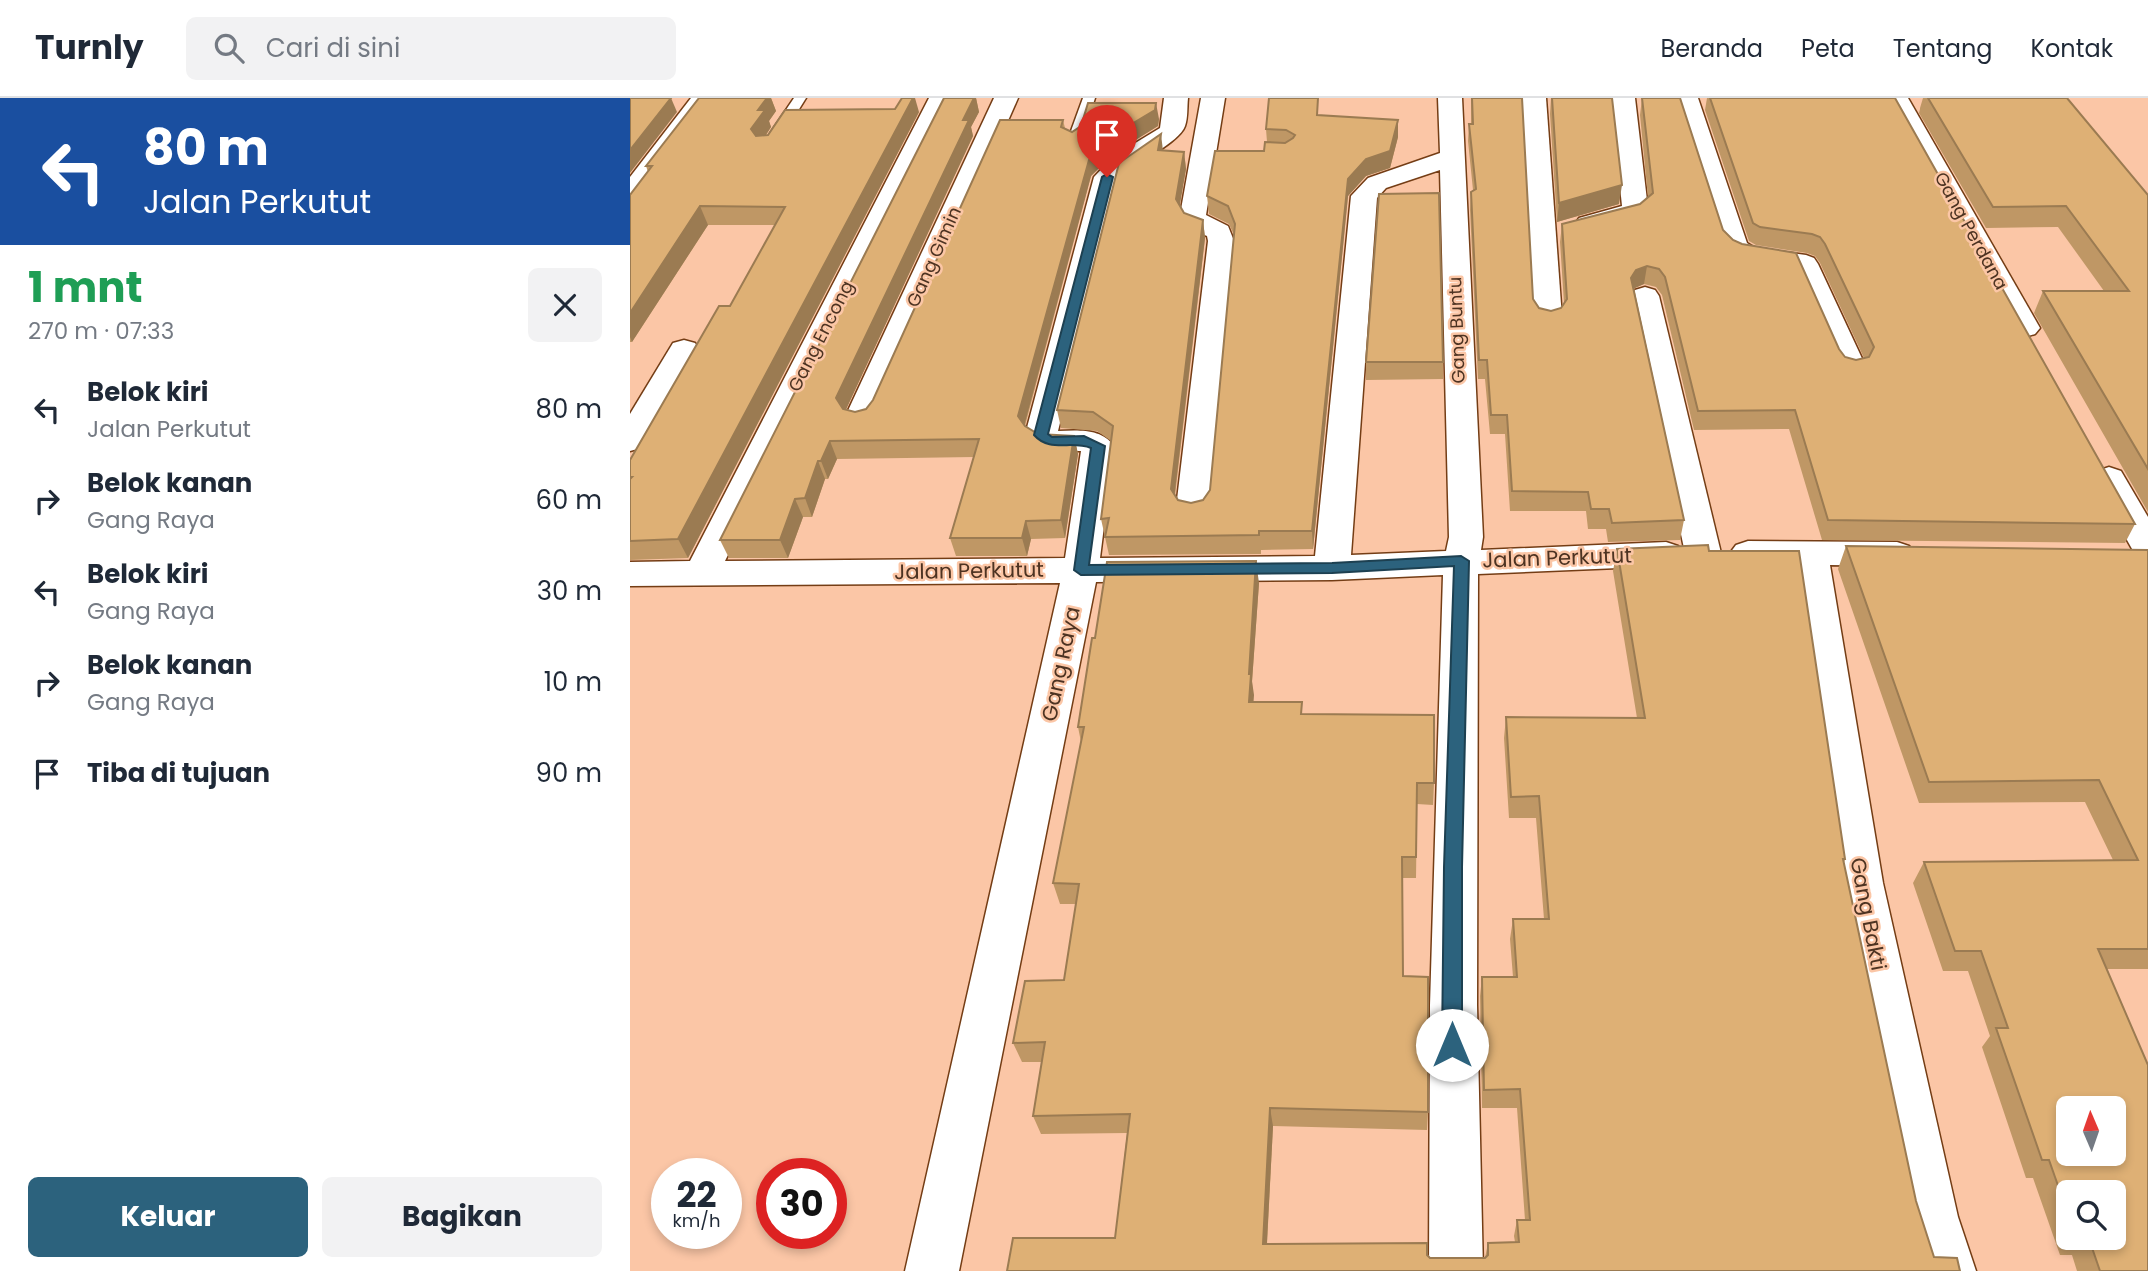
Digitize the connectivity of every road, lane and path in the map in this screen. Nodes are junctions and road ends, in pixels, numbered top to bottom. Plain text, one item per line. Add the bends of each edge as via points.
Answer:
1 (703, 98) edge
2 (800, 98) edge
3 (942, 98) edge
4 (1006, 98) edge
5 (1090, 98) edge
6 (1176, 98) edge
7 (1213, 98) edge
8 (1450, 98) edge
9 (1534, 98) edge
10 (1623, 98) edge
11 (1686, 98) edge
12 (1896, 98) edge
13 (1074, 142) edge
14 (767, 148) edge
15 (1450, 158) junction
16 (630, 194) edge
17 (1542, 236) junction
18 (1645, 296) dead end
19 (1548, 317) edge
20 (684, 349) dead end
21 (2039, 353) edge
22 (1851, 368) edge
23 (861, 417) edge
24 (630, 441) edge
25 (2093, 450) edge
26 (1193, 508) edge
27 (1810, 552) junction
28 (1703, 553) junction
29 (1931, 554) edge
30 (2139, 554) edge
31 (1461, 561) junction
32 (1332, 568) junction
33 (1081, 570) junction
34 (630, 574) edge
35 (701, 574) junction
36 (932, 1271) edge
37 (1456, 1271) edge
38 (1950, 1271) edge

1 - 16 street
2 - 14 lane
3 - 35 street, Gang Encong
4 - 23 street, Gang Gimin
5 - 13 lane
6 - 33 street, Gang Raya via 1169,133 1123,161 1107,177 1041,435 1049,442 1084,440 1098,446
7 - 26 street via 1208,152 1193,219 1219,232 1222,241
8 - 15 street, Gang Buntu
9 - 17 street
10 - 17 street via 1635,209
11 - 22 street via 1735,247 1747,255 1804,264
12 - 21 street, Gang Perdana
15 - 31 street, Gang Buntu via 1466,537
15 - 32 street via 1377,183 1364,196
17 - 19 street
18 - 28 street
20 - 24 street
25 - 30 street
27 - 28 street, Jalan Perkutut
27 - 29 street, Jalan Perkutut
27 - 38 street, Gang Bakti via 1861,883 1932,1217
28 - 31 street, Jalan Perkutut
31 - 32 street, Jalan Perkutut
31 - 37 street, Gang Buntu via 1453,880
32 - 33 street, Jalan Perkutut
33 - 35 street, Jalan Perkutut
33 - 36 street, Gang Raya
34 - 35 street, Jalan Perkutut

